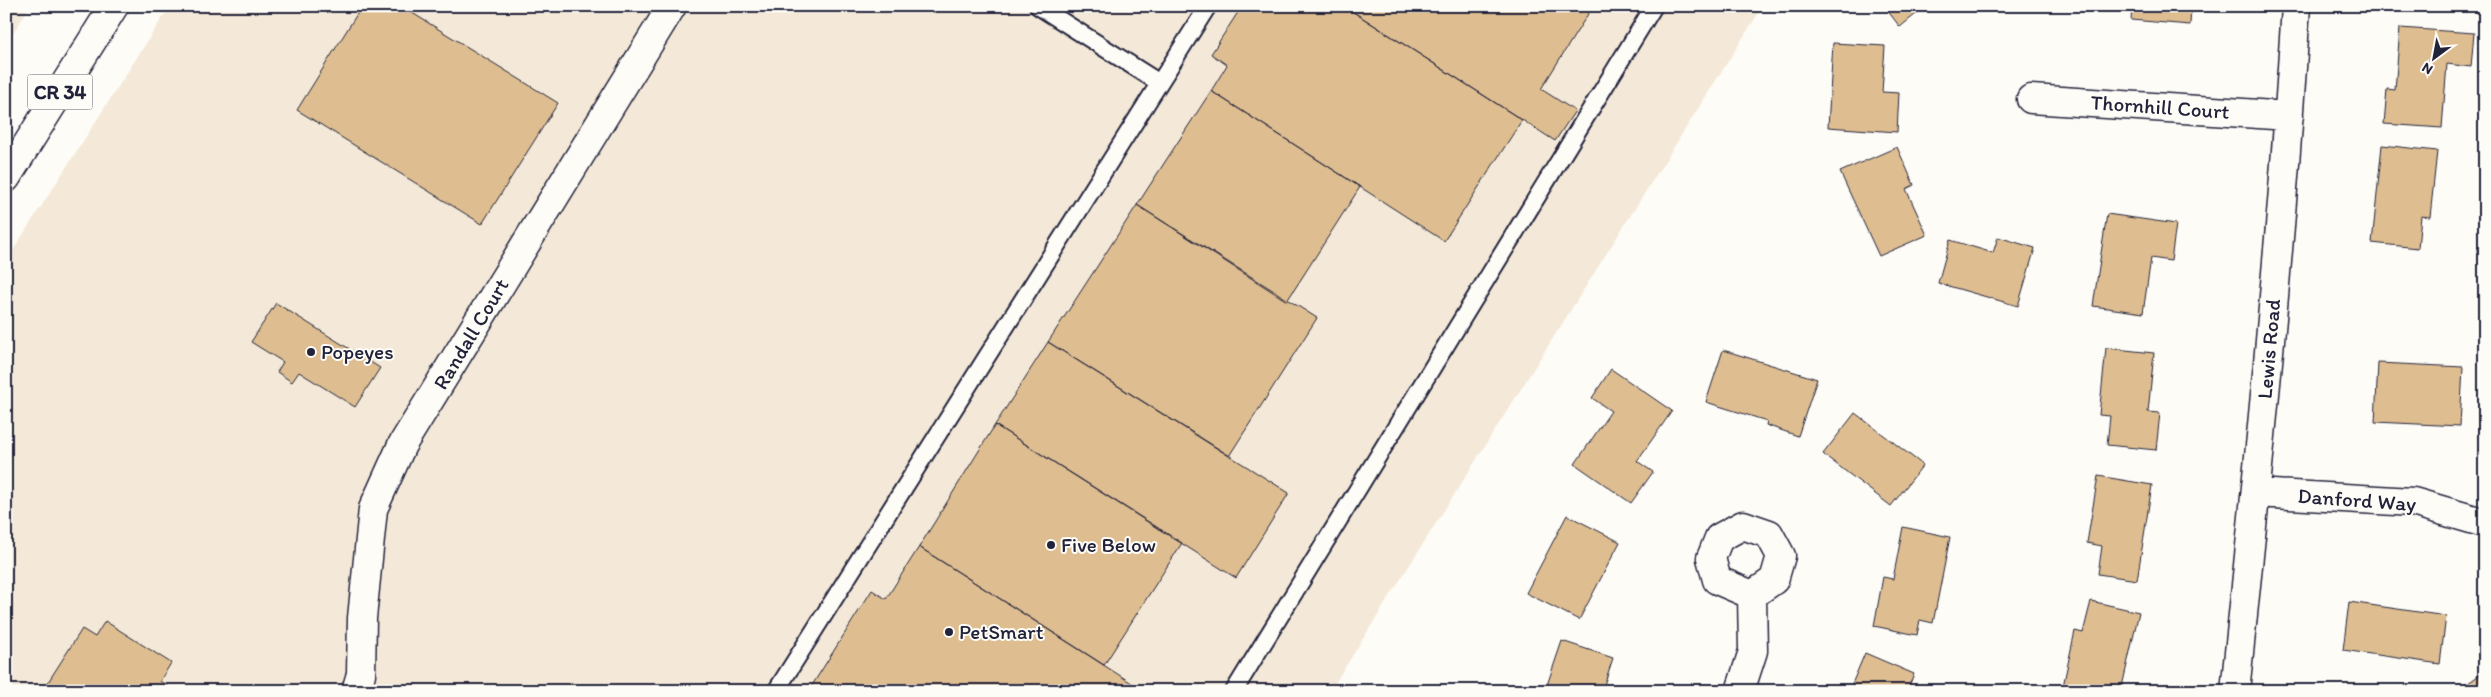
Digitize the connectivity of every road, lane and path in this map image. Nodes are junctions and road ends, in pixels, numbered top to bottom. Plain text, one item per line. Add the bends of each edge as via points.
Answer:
1 (114, 6) edge
2 (672, 6) edge
3 (1038, 6) edge
4 (1208, 6) edge
5 (1654, 6) edge
6 (2296, 6) edge
7 (1158, 82) junction
8 (2031, 99) dead end
9 (2289, 116) junction
10 (6, 178) edge
11 (2256, 493) junction
12 (2485, 522) edge
13 (1752, 595) dead end
14 (356, 691) edge
15 (776, 691) edge
16 (1234, 691) edge
17 (1740, 691) edge
18 (2235, 691) edge

1 - 10 street, CR 34
2 - 14 street, Randall Court via 402,446 373,509 362,618 361,674
3 - 7 lane
4 - 7 lane
5 - 16 lane
6 - 9 street, Lewis Road
7 - 15 lane
8 - 9 street, Thornhill Court
9 - 11 street, Lewis Road
11 - 12 street, Danford Way via 2413,502
11 - 18 street, Lewis Road
13 - 17 street via 1753,651

